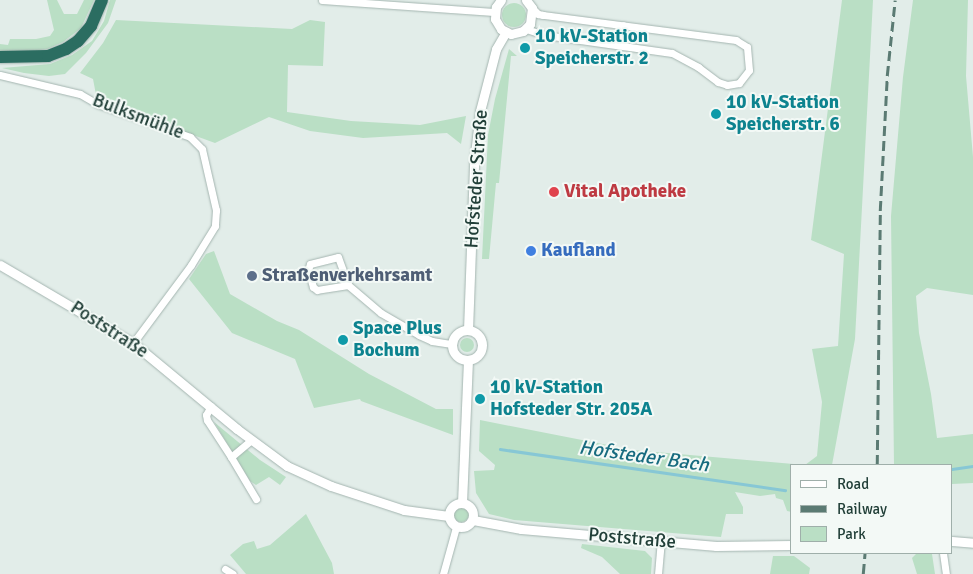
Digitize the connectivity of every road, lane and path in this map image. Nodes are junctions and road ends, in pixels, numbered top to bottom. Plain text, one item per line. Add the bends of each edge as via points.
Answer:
1 (102, 0) edge
2 (322, 0) edge
3 (501, 0) edge
4 (526, 0) edge
5 (532, 8) junction
6 (494, 12) junction
7 (623, 25) junction
8 (526, 29) junction
9 (506, 32) junction
10 (620, 45) junction
11 (0, 57) edge
12 (0, 75) edge
13 (0, 265) edge
14 (348, 285) junction
15 (468, 330) junction
16 (134, 343) junction
17 (452, 344) junction
18 (468, 360) junction
19 (211, 406) junction
20 (251, 440) junction
21 (231, 457) junction
22 (256, 499) dead end
23 (462, 503) junction
24 (449, 516) junction
25 (473, 520) junction
26 (456, 527) junction
27 (661, 541) junction
28 (953, 541) edge
29 (973, 543) edge
30 (790, 545) edge
31 (943, 554) edge
32 (225, 569) dead end
33 (233, 574) edge
34 (443, 574) edge
35 (658, 574) edge
36 (946, 574) edge

1 - 11 highway via 91,26 66,49 48,56
2 - 6 street
3 - 6 street
4 - 5 street
5 - 7 street via 538,14
5 - 8 street via 532,19
6 - 9 street via 497,24
7 - 10 street
7 - 10 street via 736,40 747,47 749,70 739,83 727,85 672,53
8 - 9 street via 517,34
8 - 10 street via 545,36
9 - 15 street, Hofsteder Straße via 496,50 478,121
12 - 16 street, Bulksmühle via 80,94 97,104 190,137 202,149 216,210 215,226
13 - 16 street, Poststraße
14 - 14 street via 338,257 310,264 308,270 317,290
14 - 17 street via 400,325 432,341
15 - 17 street via 457,334
15 - 18 street via 480,336 482,347 476,357
16 - 19 street, Poststraße
17 - 18 street via 457,356
18 - 23 street
19 - 20 street, Poststraße
19 - 21 street via 207,420
20 - 21 street
20 - 24 street, Poststraße via 280,462 331,486 404,510
21 - 22 street
23 - 24 street via 453,506
23 - 25 street via 472,510
24 - 26 street
25 - 26 street via 464,528
25 - 27 street, Poststraße via 521,529
26 - 34 street
27 - 30 street, Poststraße via 732,547
27 - 35 street
28 - 29 street
31 - 36 street
32 - 33 street

